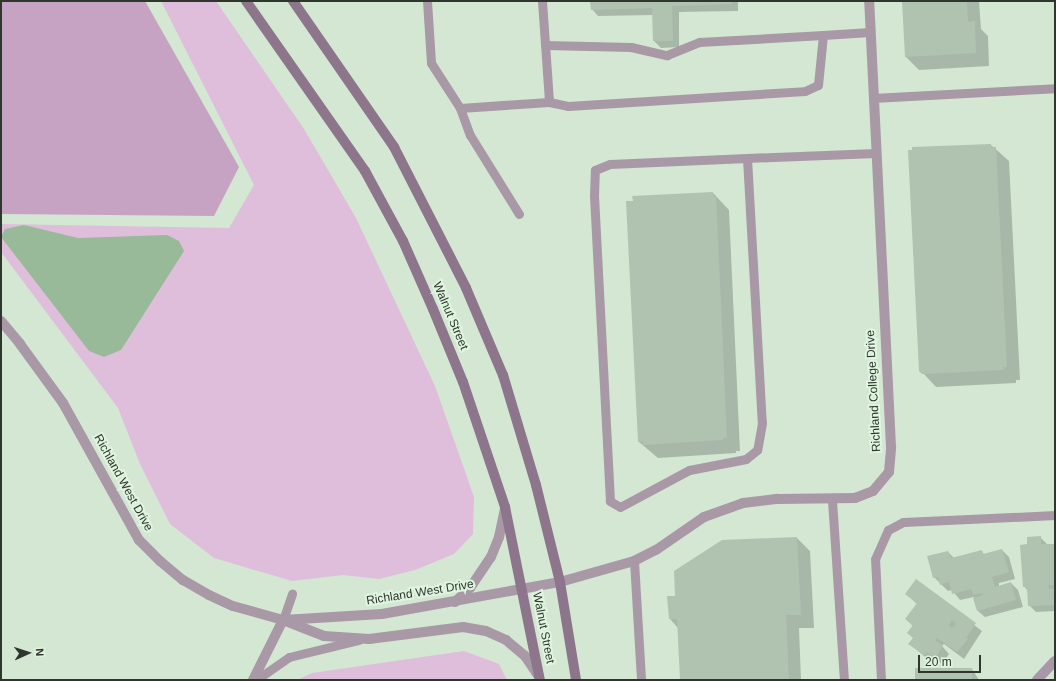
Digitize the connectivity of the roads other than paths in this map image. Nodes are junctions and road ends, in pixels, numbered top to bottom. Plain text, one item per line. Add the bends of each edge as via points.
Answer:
1 (246, 1) edge
2 (293, 1) edge
3 (427, 1) edge
4 (542, 1) edge
5 (869, 1) edge
6 (870, 32) junction
7 (823, 35) junction
8 (545, 45) junction
9 (1055, 88) edge
10 (873, 98) junction
11 (549, 102) junction
12 (460, 108) junction
13 (876, 153) junction
14 (747, 158) junction
15 (519, 214) dead end
16 (1, 321) edge
17 (832, 500) junction
18 (505, 507) junction
19 (1055, 515) edge
20 (634, 561) junction
21 (560, 582) junction
22 (522, 588) junction
23 (292, 594) dead end
24 (455, 602) junction
25 (283, 620) junction
26 (369, 638) junction
27 (1055, 661) edge
28 (539, 679) edge
29 (254, 680) edge
30 (576, 680) edge
31 (641, 680) edge
32 (844, 680) edge
33 (881, 680) edge
34 (1037, 680) edge

1 - 18 main road, Walnut Street via 364,171 403,241 463,382
2 - 21 main road, Walnut Street via 394,147 466,288 503,374 536,485
3 - 12 lane via 430,63
4 - 8 lane
5 - 6 street, Richland College Drive
6 - 7 lane
6 - 10 street, Richland College Drive
7 - 8 lane via 699,42 667,55 631,47
7 - 11 lane via 818,84 806,91 568,106
8 - 11 lane
9 - 10 lane
10 - 13 street, Richland College Drive
11 - 12 lane
12 - 15 lane via 470,135
13 - 14 lane
13 - 17 street, Richland College Drive via 890,419 889,472 873,491 856,498
14 - 14 lane via 610,164 596,170 594,195 610,502 620,507 689,470 746,459 757,450 762,422
16 - 25 street, Richland West Drive via 63,404 126,519 144,545 183,580 209,595 233,606
17 - 20 street, Richland College Drive via 778,499 743,503 704,517 656,550
17 - 32 lane
18 - 22 main road, Walnut Street
18 - 24 street via 499,537 491,557 470,588
19 - 33 lane via 902,522 888,530 875,559
20 - 21 street, Richland College Drive
20 - 31 lane
21 - 22 street, Richland West Drive
21 - 30 main road, Walnut Street
22 - 24 street, Richland West Drive
22 - 28 main road, Walnut Street
23 - 25 lane
24 - 25 street, Richland West Drive via 382,614
25 - 26 street, Richland West Drive via 324,636
25 - 29 street
26 - 28 street, Richland West Drive via 463,626 486,631 506,640 525,656
26 - 29 lane via 289,657
27 - 34 street

